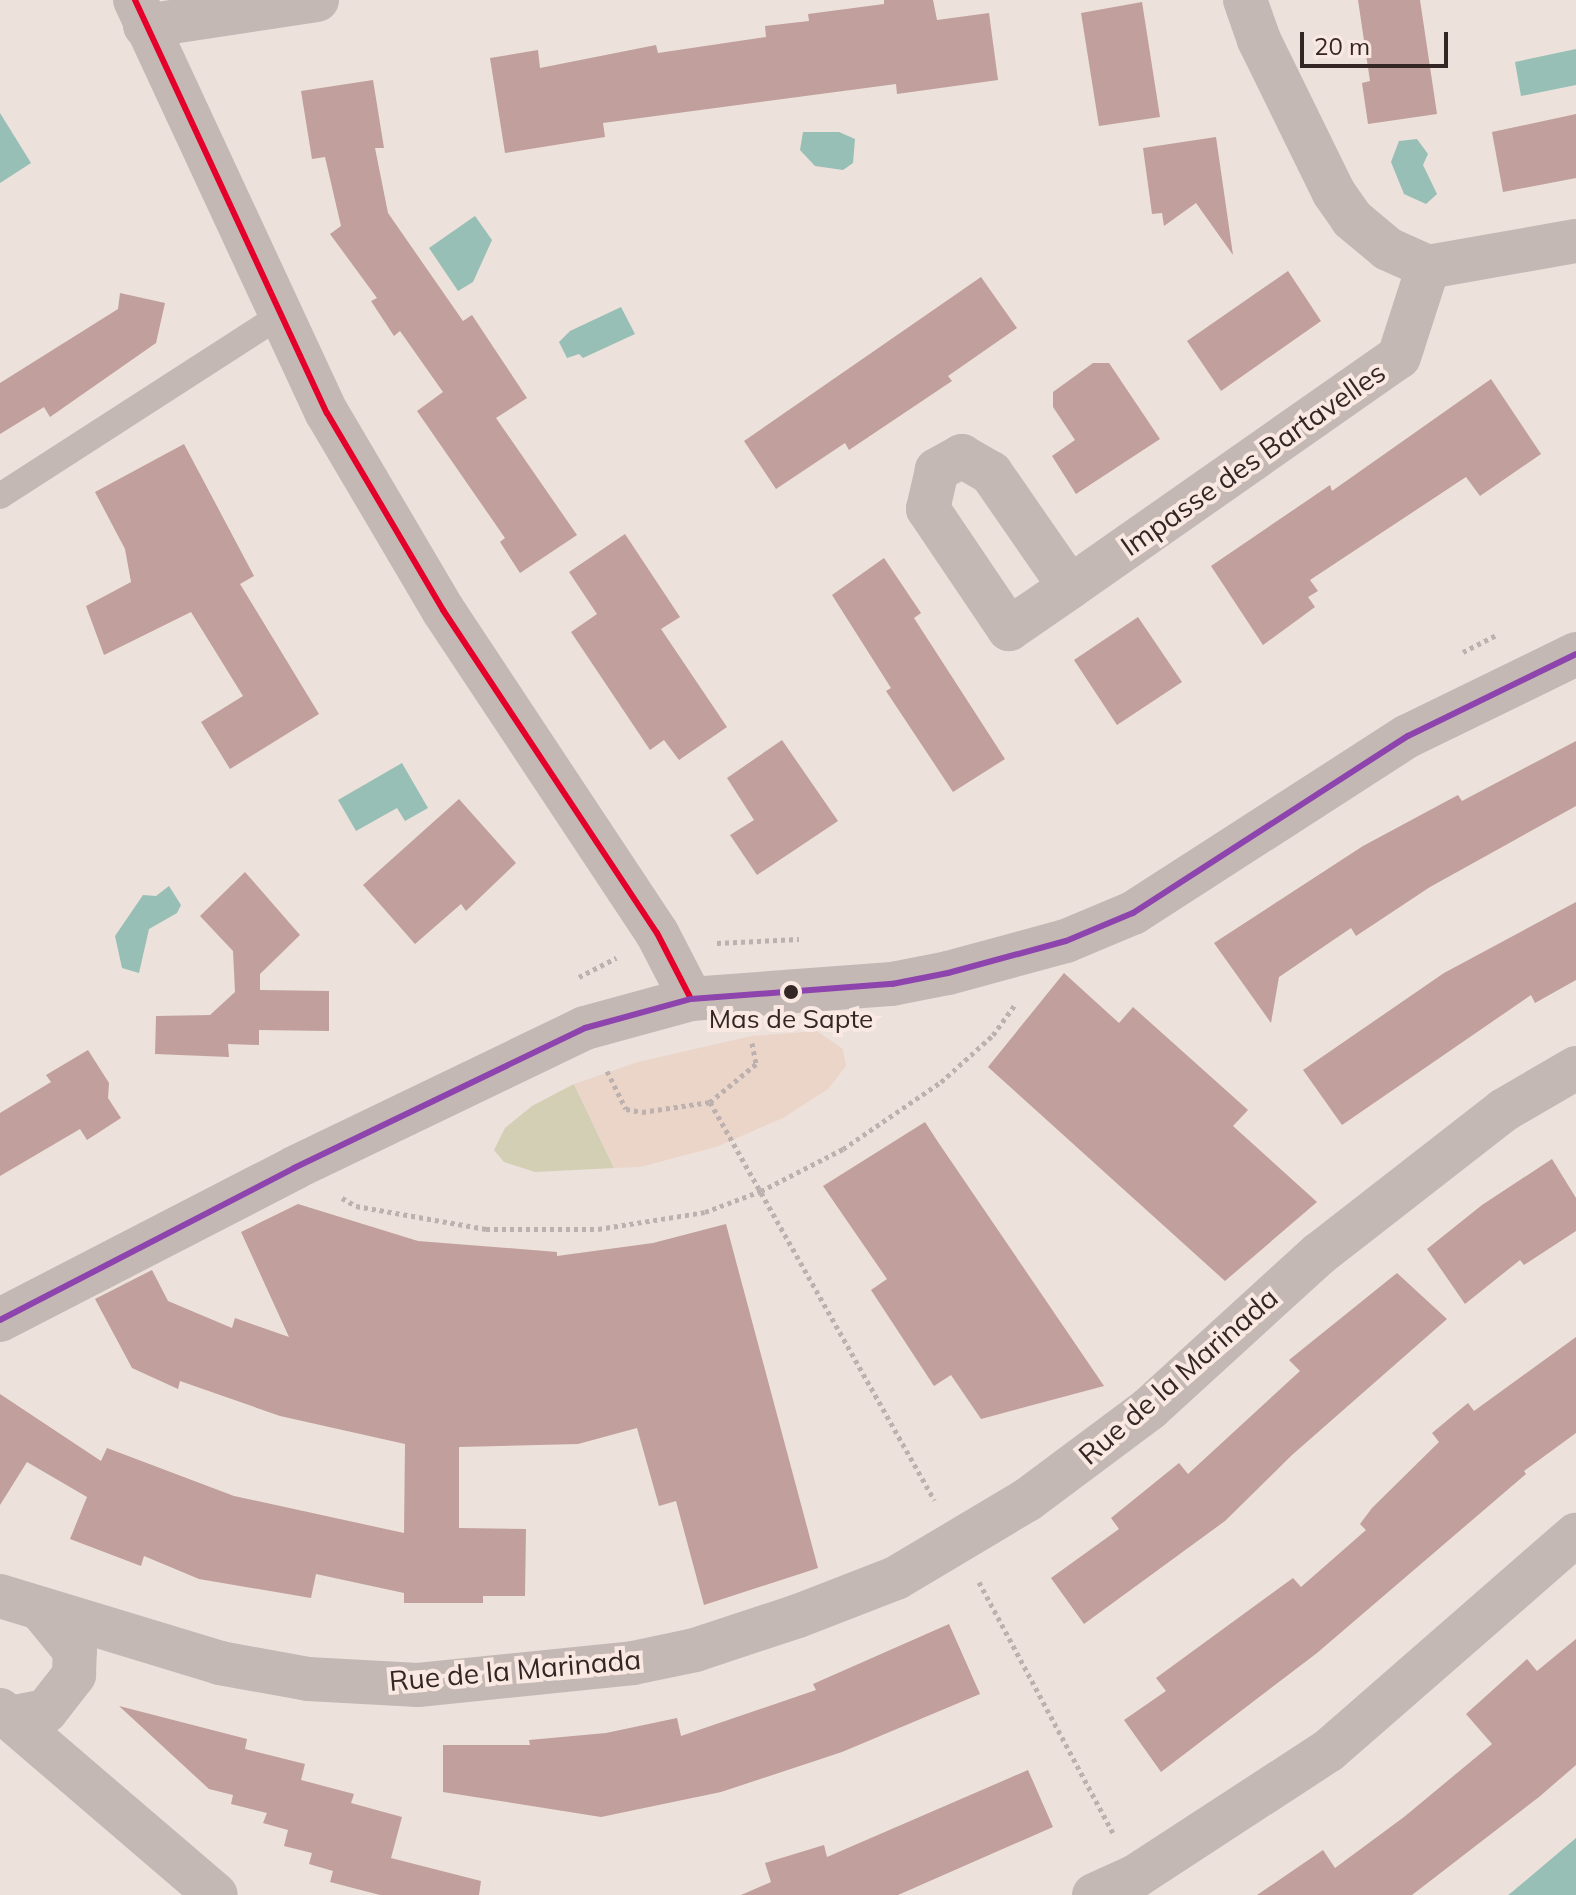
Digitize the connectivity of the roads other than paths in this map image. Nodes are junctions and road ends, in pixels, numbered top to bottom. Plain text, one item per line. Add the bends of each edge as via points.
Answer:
1 (317, 0) edge
2 (1245, 0) edge
3 (140, 13) edge
4 (1576, 241) edge
5 (1428, 267) junction
6 (281, 315) junction
7 (0, 496) edge
8 (1070, 587) dead end
9 (1576, 654) edge
10 (691, 999) junction
11 (1576, 1068) edge
12 (0, 1320) edge
13 (1576, 1535) edge
14 (0, 1596) edge
15 (43, 1612) junction
16 (4, 1714) edge
17 (216, 1895) edge
18 (1094, 1895) edge

1 - 3 street
2 - 5 street via 1259,40 1334,193 1352,219 1388,249
3 - 6 street
4 - 5 street
5 - 8 street, Impasse des Bartavelles via 1399,357
6 - 7 lane
6 - 10 street via 327,413 443,610 657,933
9 - 10 street via 1408,736 1133,913 1047,946 892,984
10 - 12 street via 585,1028 294,1168
11 - 15 street, Rue de la Marinada via 1504,1110 1332,1245 1149,1409 1027,1500 896,1578 798,1616 695,1650 633,1663 418,1685 308,1679 220,1663
13 - 18 street via 1328,1751 1136,1876
14 - 15 street, Rue de la Marinada
15 - 16 street via 75,1651 74,1675 46,1711
16 - 17 street

